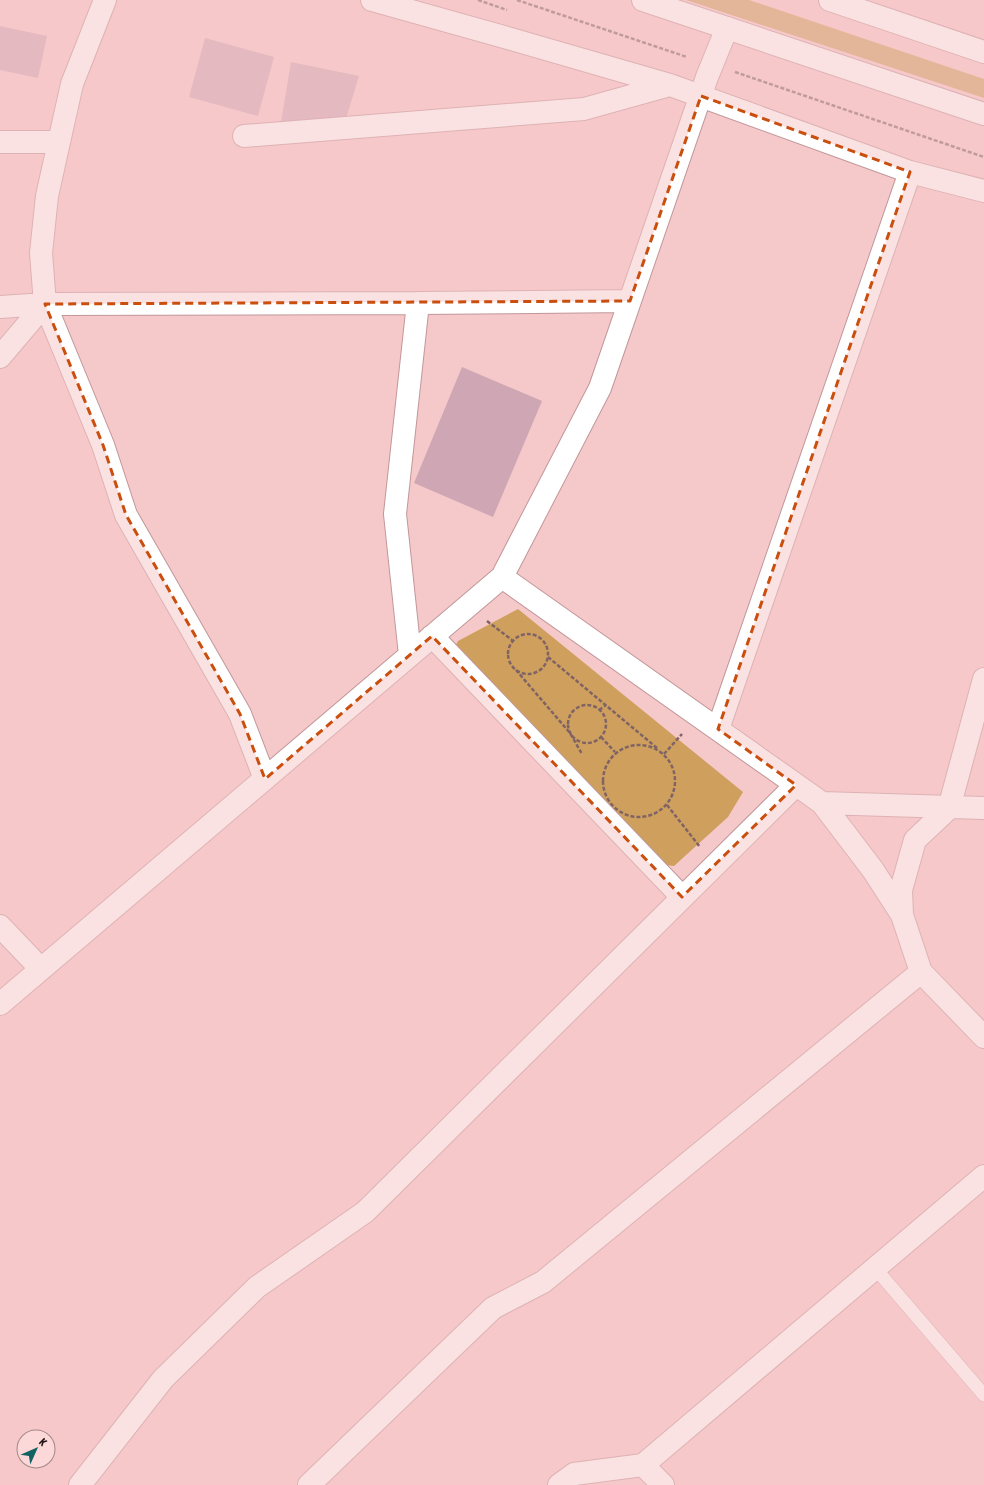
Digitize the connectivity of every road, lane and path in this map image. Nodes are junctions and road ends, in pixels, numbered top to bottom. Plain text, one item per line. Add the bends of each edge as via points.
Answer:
1 (105, 0) edge
2 (372, 0) edge
3 (517, 0) edge
4 (643, 0) edge
5 (830, 0) edge
6 (727, 28) junction
7 (984, 52) edge
8 (687, 57) dead end
9 (731, 71) dead end
10 (670, 85) junction
11 (701, 96) junction
12 (984, 114) edge
13 (244, 136) dead end
14 (0, 142) edge
15 (59, 142) junction
16 (984, 157) edge
17 (910, 172) junction
18 (984, 191) edge
19 (630, 301) junction
20 (418, 303) junction
21 (45, 304) junction
22 (0, 307) edge
23 (0, 358) edge
24 (502, 576) junction
25 (468, 606) junction
26 (432, 636) junction
27 (512, 640) junction
28 (410, 655) junction
29 (548, 657) junction
30 (516, 670) junction
31 (984, 679) edge
32 (606, 705) junction
33 (598, 710) junction
34 (718, 729) junction
35 (570, 733) junction
36 (601, 737) junction
37 (661, 751) junction
38 (615, 752) junction
39 (584, 758) dead end
40 (265, 779) junction
41 (599, 784) dead end
42 (796, 785) junction
43 (606, 796) junction
44 (822, 803) junction
45 (667, 805) junction
46 (949, 808) junction
47 (984, 808) edge
48 (715, 865) junction
49 (682, 898) junction
50 (902, 915) junction
51 (0, 926) edge
52 (41, 969) junction
53 (921, 972) junction
54 (0, 1004) edge
55 (984, 1037) edge
56 (984, 1176) edge
57 (875, 1268) junction
58 (984, 1395) edge
59 (643, 1465) junction
60 (80, 1485) edge
61 (309, 1485) edge
62 (559, 1485) edge
63 (664, 1485) edge

1 - 15 street via 72,84
2 - 10 street
3 - 8 path
4 - 6 street
5 - 7 street
6 - 11 street
6 - 12 street
9 - 16 path
10 - 11 street
10 - 13 street via 584,109
11 - 17 street
11 - 19 street
14 - 15 street
15 - 21 street via 47,196 41,253
17 - 18 street
17 - 34 street
19 - 20 street
19 - 24 street via 600,388
20 - 21 street
20 - 28 street via 395,514
21 - 22 street
21 - 23 street
21 - 40 street via 103,445 126,515 240,714
24 - 25 street
24 - 34 street
25 - 26 street
25 - 27 path
26 - 28 street
26 - 49 street
27 - 29 path via 523,634 536,635 546,644
27 - 30 path via 508,659
28 - 40 street
29 - 30 path via 542,669 535,673 522,673
29 - 32 path
30 - 35 path
31 - 46 street
32 - 33 path
32 - 37 path
33 - 35 path via 587,706 575,710 568,720
33 - 36 path via 603,714 605,726
34 - 42 street
35 - 36 path via 584,743 596,741
35 - 39 path
36 - 38 path
37 - 38 path via 638,744 626,746
37 - 45 path via 669,760 676,783
38 - 43 path via 603,773 602,785
40 - 52 street
41 - 43 path
42 - 44 street
42 - 48 street
43 - 45 path via 623,814 634,817 646,817
44 - 46 street
44 - 50 street via 873,870
45 - 48 path
46 - 47 street
46 - 50 street via 915,840 901,890
48 - 49 street
49 - 60 street via 365,1212 257,1287 163,1379
50 - 53 street
51 - 52 street
52 - 54 street
53 - 55 street
53 - 61 street via 543,1282 493,1308
56 - 57 street
57 - 58 lane
57 - 59 street
59 - 62 street via 574,1474
59 - 63 street

